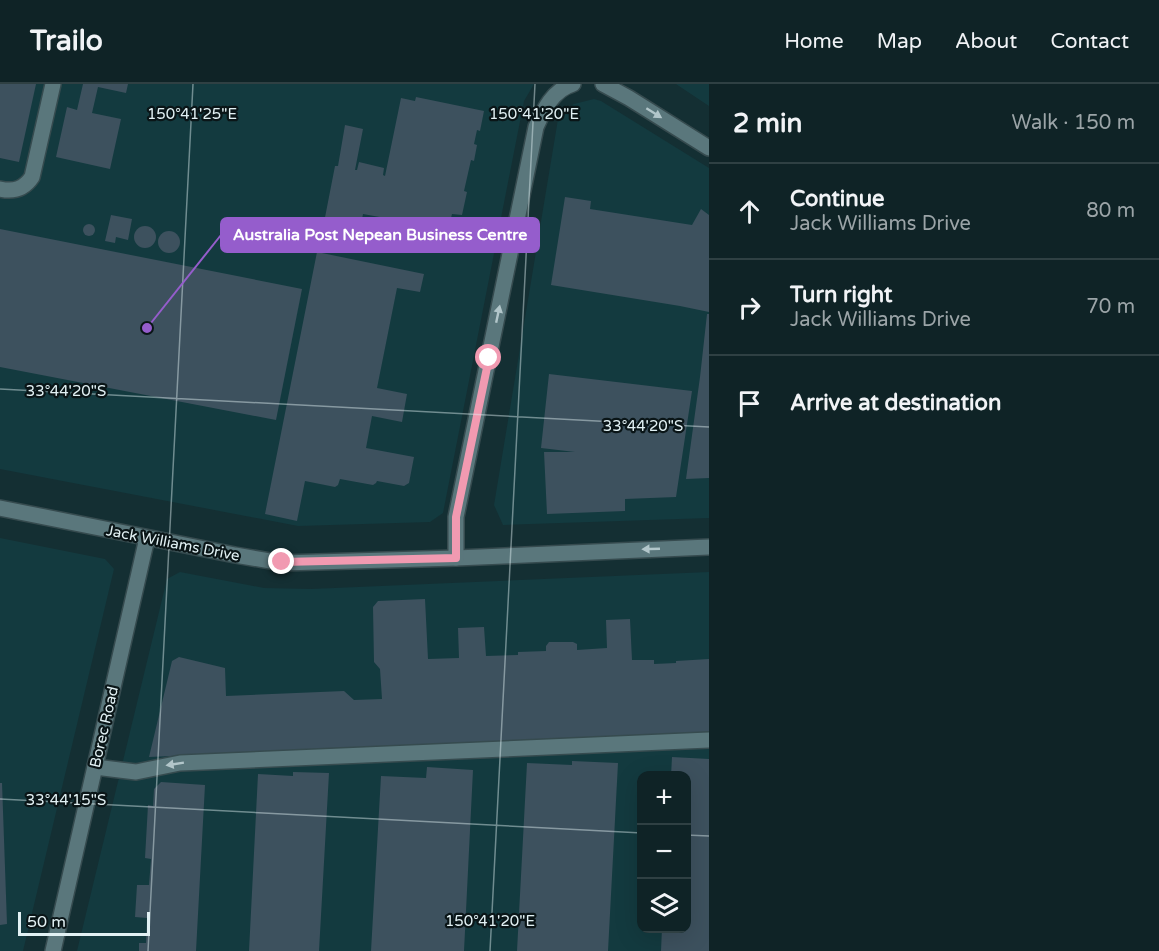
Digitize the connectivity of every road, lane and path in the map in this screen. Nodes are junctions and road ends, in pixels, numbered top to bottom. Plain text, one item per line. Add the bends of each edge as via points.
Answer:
1 (53, 84) edge
2 (573, 84) edge
3 (603, 84) edge
4 (709, 148) edge
5 (0, 189) edge
6 (0, 508) edge
7 (147, 538) junction
8 (709, 547) edge
9 (456, 558) junction
10 (709, 740) edge
11 (95, 767) junction
12 (53, 951) edge

1 - 5 street via 32,177 16,190
9 -> 2 street via 456,517 536,127 552,98
3 -> 4 street
6 - 7 street, Jack Williams Drive
7 - 9 street, Jack Williams Drive via 282,562
7 - 11 street, Borec Road
8 -> 9 street, Jack Williams Drive
10 -> 11 street via 233,760 180,763 136,772
11 - 12 street, Borec Road

